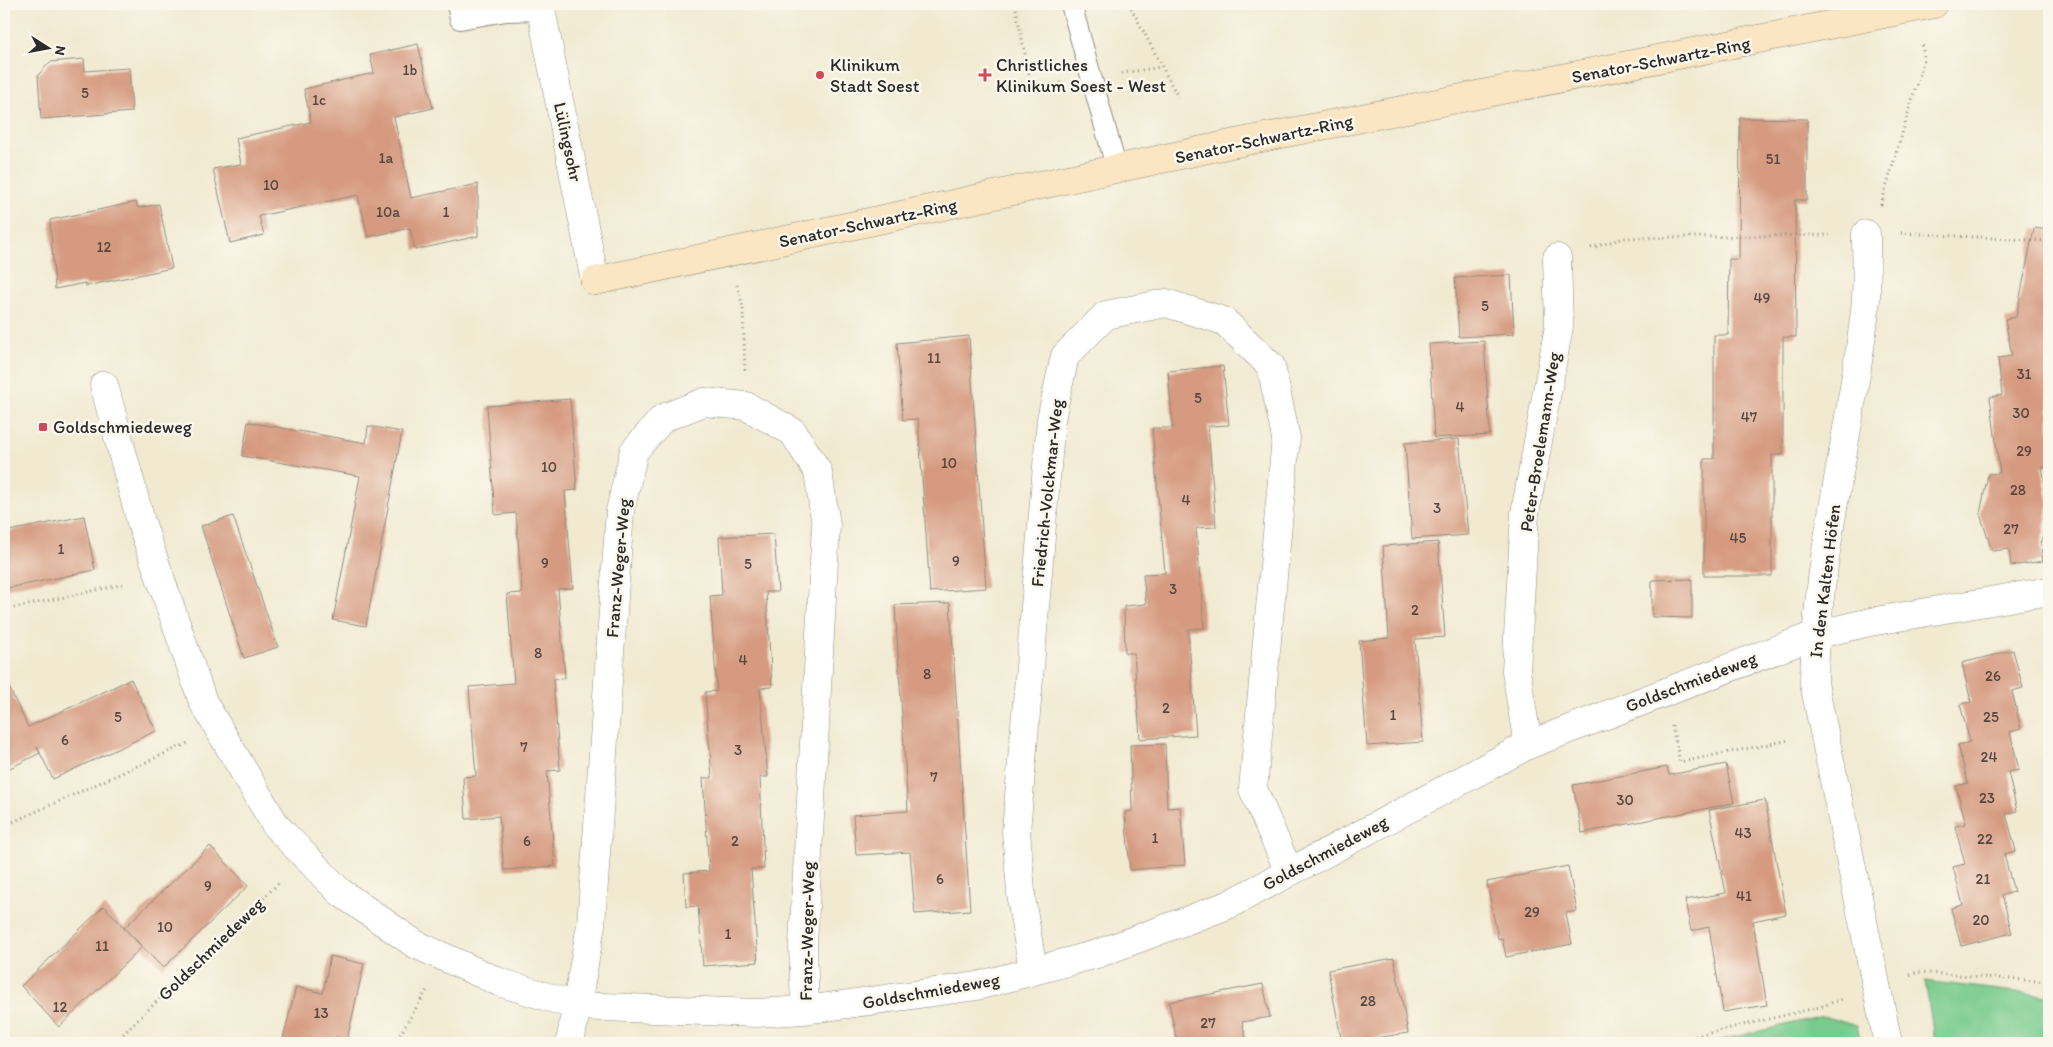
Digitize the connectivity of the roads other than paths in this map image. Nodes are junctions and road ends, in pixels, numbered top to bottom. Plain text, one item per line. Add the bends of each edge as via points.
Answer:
1 (458, 4) edge
2 (1071, 4) edge
3 (1926, 6) edge
4 (541, 7) edge
5 (1117, 170) junction
6 (1866, 234) road end
7 (1557, 258) road end
8 (595, 281) joint
9 (104, 386) dead end
10 (2049, 591) edge
11 (1815, 635) junction
12 (1528, 745) junction
13 (1289, 872) junction
14 (1032, 970) junction
15 (577, 1006) junction
16 (805, 1010) junction
17 (570, 1043) edge
18 (1888, 1043) edge

1 - 4 lane via 460,19
2 - 5 lane
3 - 5 main road, Senator-Schwartz-Ring via 1231,144
4 - 8 street, Lülingsohr
5 - 8 main road, Senator-Schwartz-Ring
6 - 11 street, In den Kalten Höfen via 1866,309
7 - 12 street, Peter-Broelemann-Weg via 1559,326 1524,522 1516,670
9 - 15 street, Goldschmiedeweg via 142,522 203,702 276,826 340,892 415,944 499,982
10 - 11 street, Goldschmiedeweg via 1870,622
11 - 12 street, Goldschmiedeweg
11 - 18 street, In den Kalten Höfen via 1814,683
12 - 13 street, Goldschmiedeweg
13 - 14 street, Goldschmiedeweg via 1228,905 1097,954
13 - 14 street, Friedrich-Volckmar-Weg via 1253,789 1286,438 1271,366 1224,322 1166,303 1106,315 1065,356 1051,419 1016,831
14 - 16 street, Goldschmiedeweg via 977,986
15 - 16 street, Goldschmiedeweg via 755,1013
15 - 16 street, Franz-Weger-Weg via 591,925 620,511 634,451 663,418 704,402 746,406 793,432 818,472 826,524 803,944
15 - 17 street

